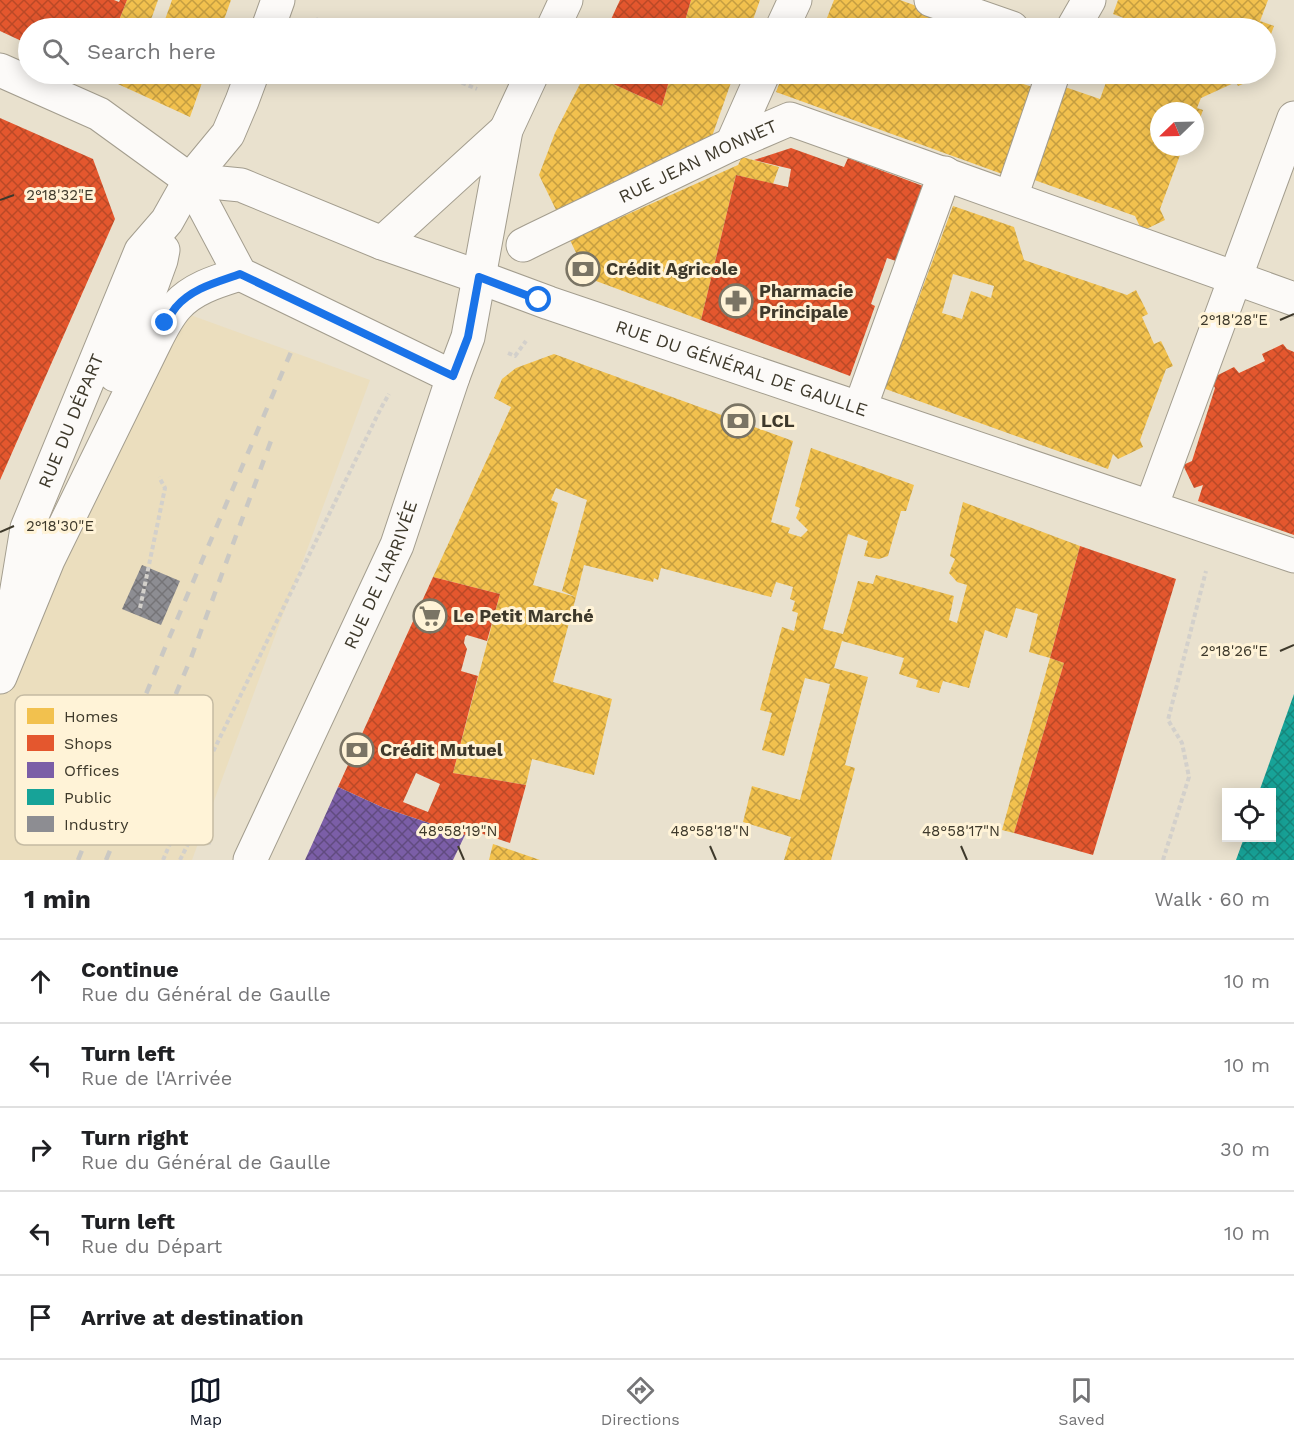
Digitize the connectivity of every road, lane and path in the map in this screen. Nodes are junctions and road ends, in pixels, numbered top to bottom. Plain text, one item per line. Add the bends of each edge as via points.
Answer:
1 (278, 0) edge
2 (566, 0) edge
3 (795, 0) edge
4 (931, 0) edge
5 (1089, 0) edge
6 (272, 18) edge
7 (558, 18) edge
8 (787, 18) edge
9 (983, 18) edge
10 (1079, 18) edge
11 (0, 70) edge
12 (18, 78) edge
13 (32, 84) edge
14 (248, 84) edge
15 (527, 84) edge
16 (759, 84) edge
17 (1050, 84) edge
18 (1294, 118) edge
19 (506, 130) junction
20 (732, 144) junction
21 (945, 173) junction
22 (190, 180) junction
23 (1011, 197) junction
24 (167, 221) junction
25 (382, 243) junction
26 (523, 245) dead end
27 (240, 274) junction
28 (479, 277) junction
29 (1235, 278) junction
30 (1294, 299) edge
31 (453, 376) junction
32 (381, 408) dead end
33 (860, 408) junction
34 (159, 477) dead end
35 (1151, 507) junction
36 (1216, 530) junction
37 (1294, 556) edge
38 (48, 560) junction
39 (140, 608) dead end
40 (0, 632) edge
41 (0, 677) edge
42 (213, 752) edge
43 (169, 845) edge
44 (187, 845) edge
45 (163, 860) edge
46 (180, 860) edge
47 (250, 860) edge
48 (1163, 860) edge

1 - 6 street
2 - 7 street
3 - 8 street
4 - 9 street
5 - 10 street
11 - 12 street
13 - 22 street via 99,114
14 - 22 street, RUE DU DÉPART via 228,134
15 - 19 street
16 - 20 street
17 - 23 street
18 - 29 street
19 - 25 street
19 - 28 street, RUE DE L'ARRIVÉE
20 - 21 street, RUE JEAN MONNET via 790,119
20 - 26 street, RUE JEAN MONNET
21 - 23 street, RUE JEAN MONNET
21 - 33 street
22 - 24 street, RUE DU DÉPART
22 - 25 street, RUE DU GÉNÉRAL DE GAULLE via 241,185
22 - 27 street
23 - 29 street, RUE JEAN MONNET
24 - 38 street, RUE DU DÉPART via 161,260 78,465
24 - 40 street, RUE DU DÉPART via 141,251 27,528 16,595
25 - 28 street, RUE DU GÉNÉRAL DE GAULLE
27 - 31 street
27 - 38 street, RUE DU DÉPART via 206,285 177,306 152,348
28 - 31 street, RUE DE L'ARRIVÉE via 468,337
28 - 33 street, RUE DU GÉNÉRAL DE GAULLE
29 - 30 street, RUE JEAN MONNET
29 - 35 street
31 - 47 street, RUE DE L'ARRIVÉE via 397,545
32 - 42 path
33 - 35 street, RUE DU GÉNÉRAL DE GAULLE
34 - 39 path via 165,489
35 - 36 street, RUE DU GÉNÉRAL DE GAULLE
36 - 37 street, RUE DU GÉNÉRAL DE GAULLE
36 - 48 path via 1168,720 1182,743 1189,777
38 - 41 street, RUE DU DÉPART
43 - 45 path
44 - 46 path

